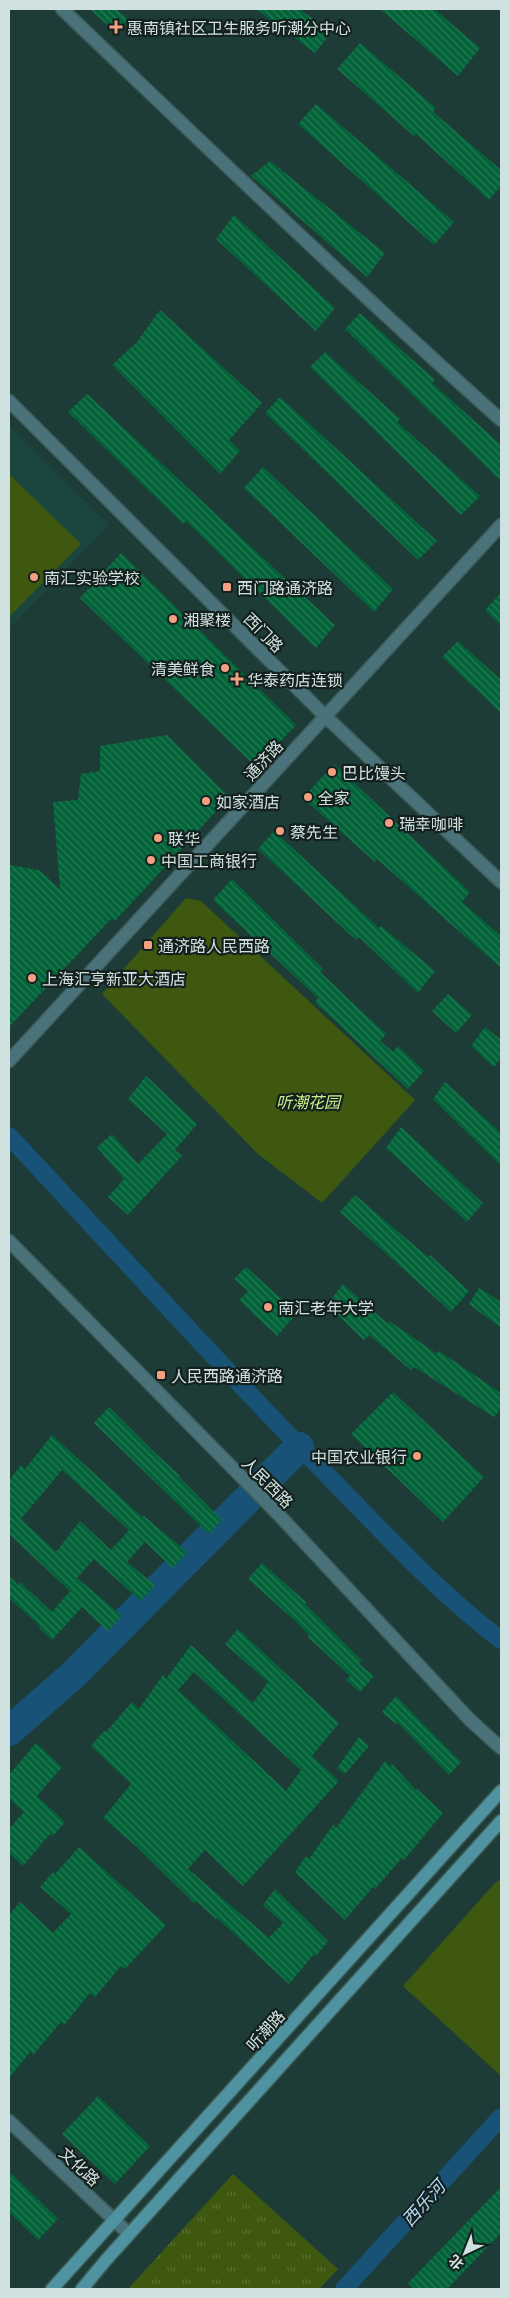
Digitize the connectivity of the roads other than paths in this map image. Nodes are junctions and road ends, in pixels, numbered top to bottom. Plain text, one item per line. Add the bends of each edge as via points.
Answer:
1 (62, 9) edge
2 (9, 401) edge
3 (501, 420) edge
4 (501, 525) edge
5 (325, 716) junction
6 (501, 882) edge
7 (9, 1061) edge
8 (9, 1241) edge
9 (501, 1748) edge
10 (501, 1791) edge
11 (501, 1821) edge
12 (9, 2121) edge
13 (114, 2221) junction
14 (129, 2234) junction
15 (52, 2289) edge
16 (82, 2289) edge

1 - 3 street via 261,199
2 - 5 street, 西门路
4 - 5 street, 通济路
5 - 6 street, 西门路
5 - 7 street, 通济路
8 - 9 street, 人民西路 via 277,1513 470,1720
10 - 13 main road, 听潮路
11 - 14 main road
12 - 13 street, 文化路
13 - 14 street, 文化路
13 - 15 main road, 听潮路
14 - 16 main road

